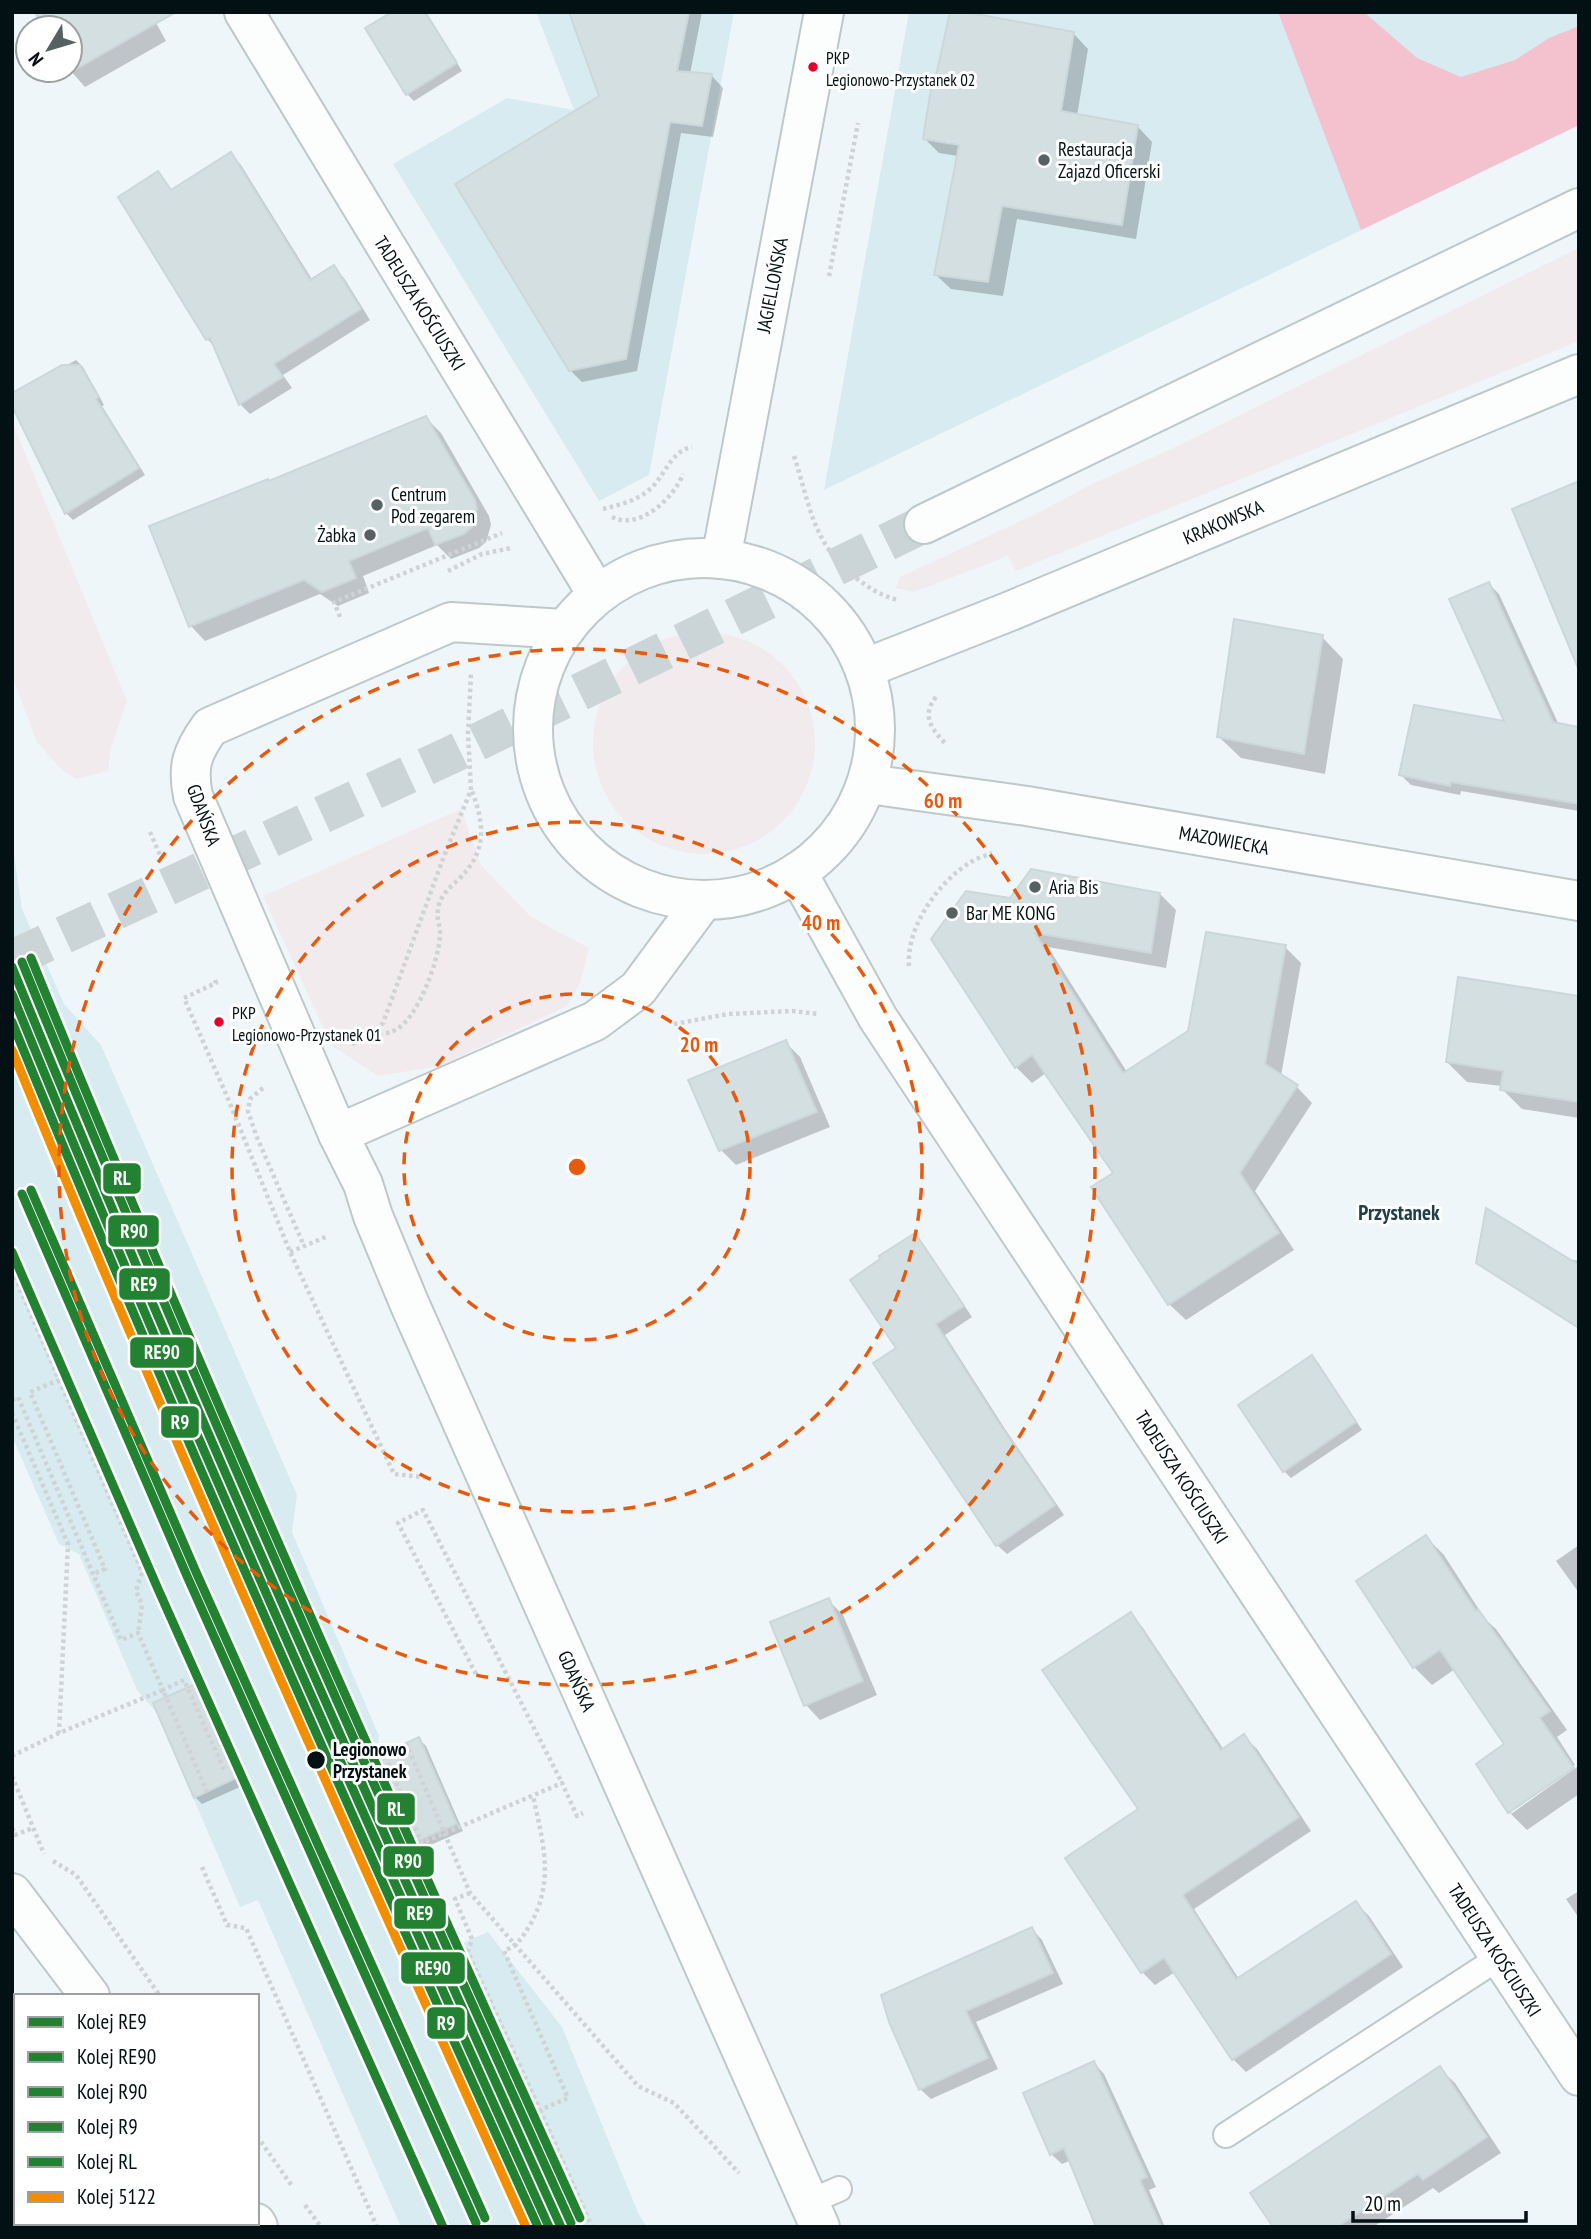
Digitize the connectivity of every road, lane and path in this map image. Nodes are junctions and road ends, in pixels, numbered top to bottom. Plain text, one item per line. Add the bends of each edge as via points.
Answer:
1 (244, 12) edge
2 (824, 12) edge
3 (1579, 208) edge
4 (1579, 374) edge
5 (694, 446) dead end
6 (794, 457) dead end
7 (597, 510) dead end
8 (924, 524) tunnel mouth
9 (511, 529) dead end
10 (519, 546) dead end
11 (721, 559) junction
12 (442, 577) dead end
13 (597, 594) junction
14 (909, 602) dead end
15 (341, 620) dead end
16 (565, 629) junction
17 (466, 663) dead end
18 (866, 668) junction
19 (943, 691) dead end
20 (949, 746) dead end
21 (868, 785) junction
22 (471, 790) junction
23 (149, 826) dead end
24 (1000, 850) dead end
25 (162, 859) dead end
26 (797, 872) junction
27 (703, 901) junction
28 (1579, 901) edge
29 (211, 970) dead end
30 (910, 973) dead end
31 (827, 1017) dead end
32 (667, 1025) dead end
33 (369, 1035) junction
34 (347, 1046) dead end
35 (272, 1083) dead end
36 (338, 1134) junction
37 (329, 1236) dead end
38 (304, 1246) junction
39 (290, 1252) junction
40 (12, 1270) edge
41 (59, 1380) junction
42 (12, 1400) edge
43 (12, 1413) edge
44 (439, 1479) dead end
45 (93, 1574) junction
46 (138, 1633) junction
47 (476, 1674) dead end
48 (163, 1690) junction
49 (59, 1732) junction
50 (406, 1743) dead end
51 (12, 1756) edge
52 (388, 1763) dead end
53 (225, 1772) dead end
54 (12, 1776) edge
55 (562, 1783) dead end
56 (207, 1792) dead end
57 (533, 1796) dead end
58 (524, 1800) dead end
59 (12, 1828) edge
60 (33, 1828) junction
61 (444, 1834) junction
62 (202, 1867) dead end
63 (470, 1893) junction
64 (12, 1894) edge
65 (517, 1946) junction
66 (1500, 1957) junction
67 (88, 1994) edge
68 (159, 1994) edge
69 (1579, 2076) edge
70 (540, 2110) junction
71 (1226, 2136) dead end
72 (259, 2139) edge
73 (748, 2182) dead end
74 (297, 2193) dead end
75 (305, 2204) dead end
76 (823, 2206) edge
77 (321, 2227) edge
78 (377, 2227) edge
79 (592, 2227) edge

1 - 13 street, TADEUSZA KOŚCIUSZKI
2 - 11 street, JAGIELLOŃSKA
3 - 8 street
4 - 18 street, KRAKOWSKA
5 - 7 path via 677,453 650,489 633,501
6 - 14 path via 808,508 827,549 869,589
9 - 15 path via 334,602
10 - 12 path via 472,559
11 - 13 street via 688,558 651,565
11 - 18 street via 807,589
13 - 16 street
16 - 27 street via 536,698 533,738 538,772 550,802 572,838 630,884 663,896
16 - 36 street, GDAŃSKA via 450,622 210,727 192,756 194,796
17 - 22 path via 472,676
18 - 21 street via 877,726
19 - 20 path via 927,714
21 - 26 street via 835,841
21 - 28 street, MAZOWIECKA via 1027,806
22 - 33 path via 383,1023
22 - 33 path via 481,815 479,847 474,862 445,892 438,911 437,962 412,1013 395,1031
23 - 25 path
24 - 30 path via 972,861 940,890 914,933
26 - 27 street via 748,895
26 - 66 street, TADEUSZA KOŚCIUSZKI via 878,1018
27 - 36 street via 638,989 595,1020
29 - 39 path via 216,983 184,998
31 - 32 path via 793,1012 728,1014
33 - 34 path
35 - 38 path via 250,1100 248,1111
36 - 76 street, GDAŃSKA via 363,1184 410,1305
37 - 38 path
38 - 39 path
39 - 44 path via 394,1474
40 - 41 path
41 - 45 path via 30,1392 105,1569
41 - 46 path via 142,1572 136,1591 142,1605
42 - 45 path via 18,1397
43 - 49 path via 68,1545
45 - 46 path via 121,1640
46 - 48 path
47 - 55 path via 398,1523 423,1510
48 - 49 path
48 - 53 path via 184,1680
48 - 56 path
49 - 51 path
50 - 61 path
52 - 61 path via 422,1843
54 - 60 path
57 - 65 path via 545,1853 545,1888
58 - 61 path
59 - 60 path via 15,1835
60 - 68 path via 45,1857 76,1875
61 - 63 path
62 - 78 path via 227,1924 246,1928
63 - 65 path
63 - 70 path via 455,1899 472,1939 468,1952
64 - 67 street
65 - 70 path via 504,1951 568,2098
65 - 73 path via 638,2086 674,2103
66 - 69 street, TADEUSZA KOŚCIUSZKI
66 - 71 lane
70 - 79 path
72 - 74 path
75 - 77 path

